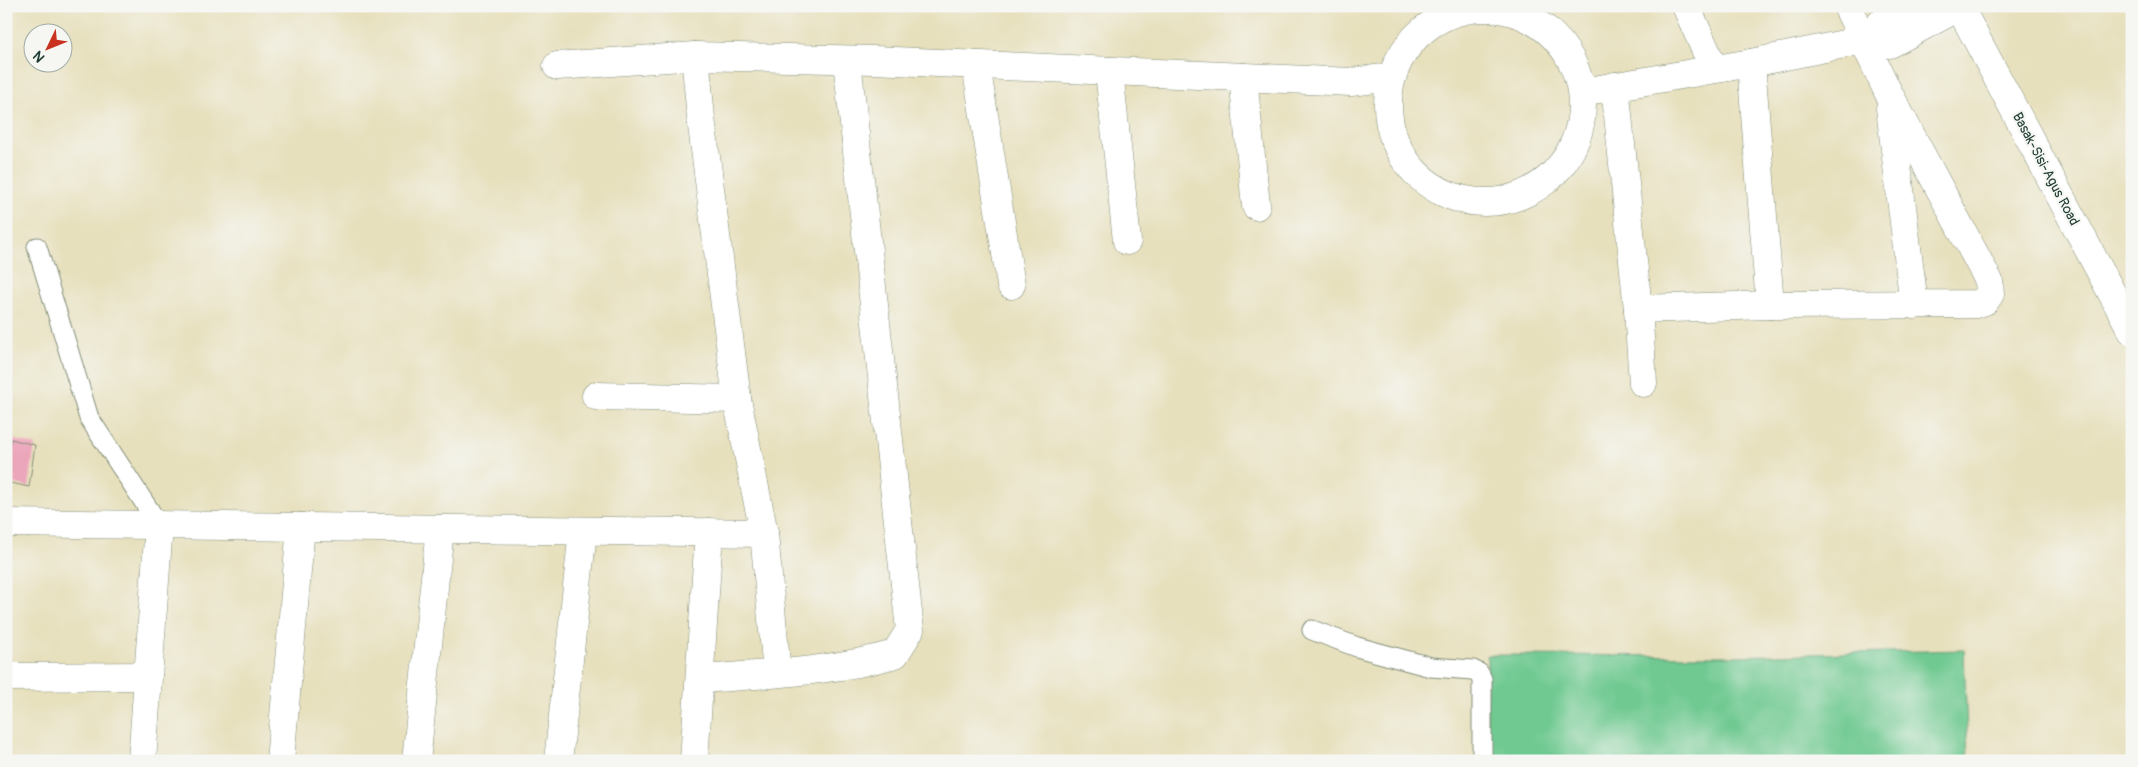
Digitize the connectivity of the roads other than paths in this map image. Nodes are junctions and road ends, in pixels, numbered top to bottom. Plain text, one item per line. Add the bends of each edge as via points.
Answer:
1 (1686, 6) edge
2 (1847, 6) edge
3 (1912, 6) edge
4 (1959, 6) edge
5 (1526, 11) edge
6 (1864, 40) junction
7 (695, 56) junction
8 (847, 61) junction
9 (1751, 63) junction
10 (976, 64) junction
11 (558, 66) dead end
12 (1714, 69) junction
13 (1109, 71) junction
14 (1243, 77) junction
15 (1392, 77) junction
16 (1615, 86) junction
17 (1582, 92) junction
18 (1888, 92) junction
19 (1256, 206) dead end
20 (1127, 240) dead end
21 (37, 248) dead end
22 (1011, 285) dead end
23 (1770, 305) junction
24 (1914, 305) junction
25 (1638, 309) junction
26 (2132, 331) edge
27 (1642, 383) dead end
28 (596, 396) dead end
29 (737, 399) junction
30 (6, 523) edge
31 (159, 525) junction
32 (301, 527) junction
33 (440, 529) junction
34 (583, 531) junction
35 (709, 532) junction
36 (764, 533) junction
37 (1312, 630) dead end
38 (777, 673) junction
39 (148, 676) junction
40 (6, 677) edge
41 (701, 679) junction
42 (142, 761) edge
43 (280, 761) edge
44 (416, 761) edge
45 (558, 761) edge
46 (694, 761) edge
47 (1482, 761) edge

1 - 12 street
2 - 6 street
3 - 6 street via 1880,24
4 - 6 street via 1890,44
4 - 26 street, Basak-Sisi-Agus Road
5 - 15 street via 1492,8 1444,16 1417,35 1398,61
5 - 17 street via 1563,47 1575,68
6 - 9 street
6 - 18 street
7 - 8 street
7 - 11 street
7 - 29 street
8 - 10 street
8 - 38 street via 910,630 895,654 874,660
9 - 12 street
9 - 23 street
10 - 13 street
10 - 22 street
12 - 16 street
13 - 14 street
13 - 20 street
14 - 15 street via 1351,82
14 - 19 street
15 - 17 street via 1389,123 1396,145 1408,165 1424,182 1444,194 1466,201 1489,203 1534,191 1552,177 1578,138 1583,116
16 - 17 street
16 - 25 street
18 - 24 street
18 - 24 street via 1989,281 1990,294 1985,301 1976,304
21 - 31 lane via 89,418
23 - 24 street
23 - 25 street
25 - 27 street
28 - 29 street
29 - 36 street
30 - 31 street
31 - 32 street
31 - 39 street
32 - 33 street
32 - 43 street
33 - 34 street
33 - 44 street
34 - 35 street
34 - 45 street
35 - 36 street
35 - 41 street
36 - 38 street
37 - 47 lane via 1357,647 1431,667 1479,673 1482,679
38 - 41 street
39 - 40 street
39 - 42 street
41 - 46 street

